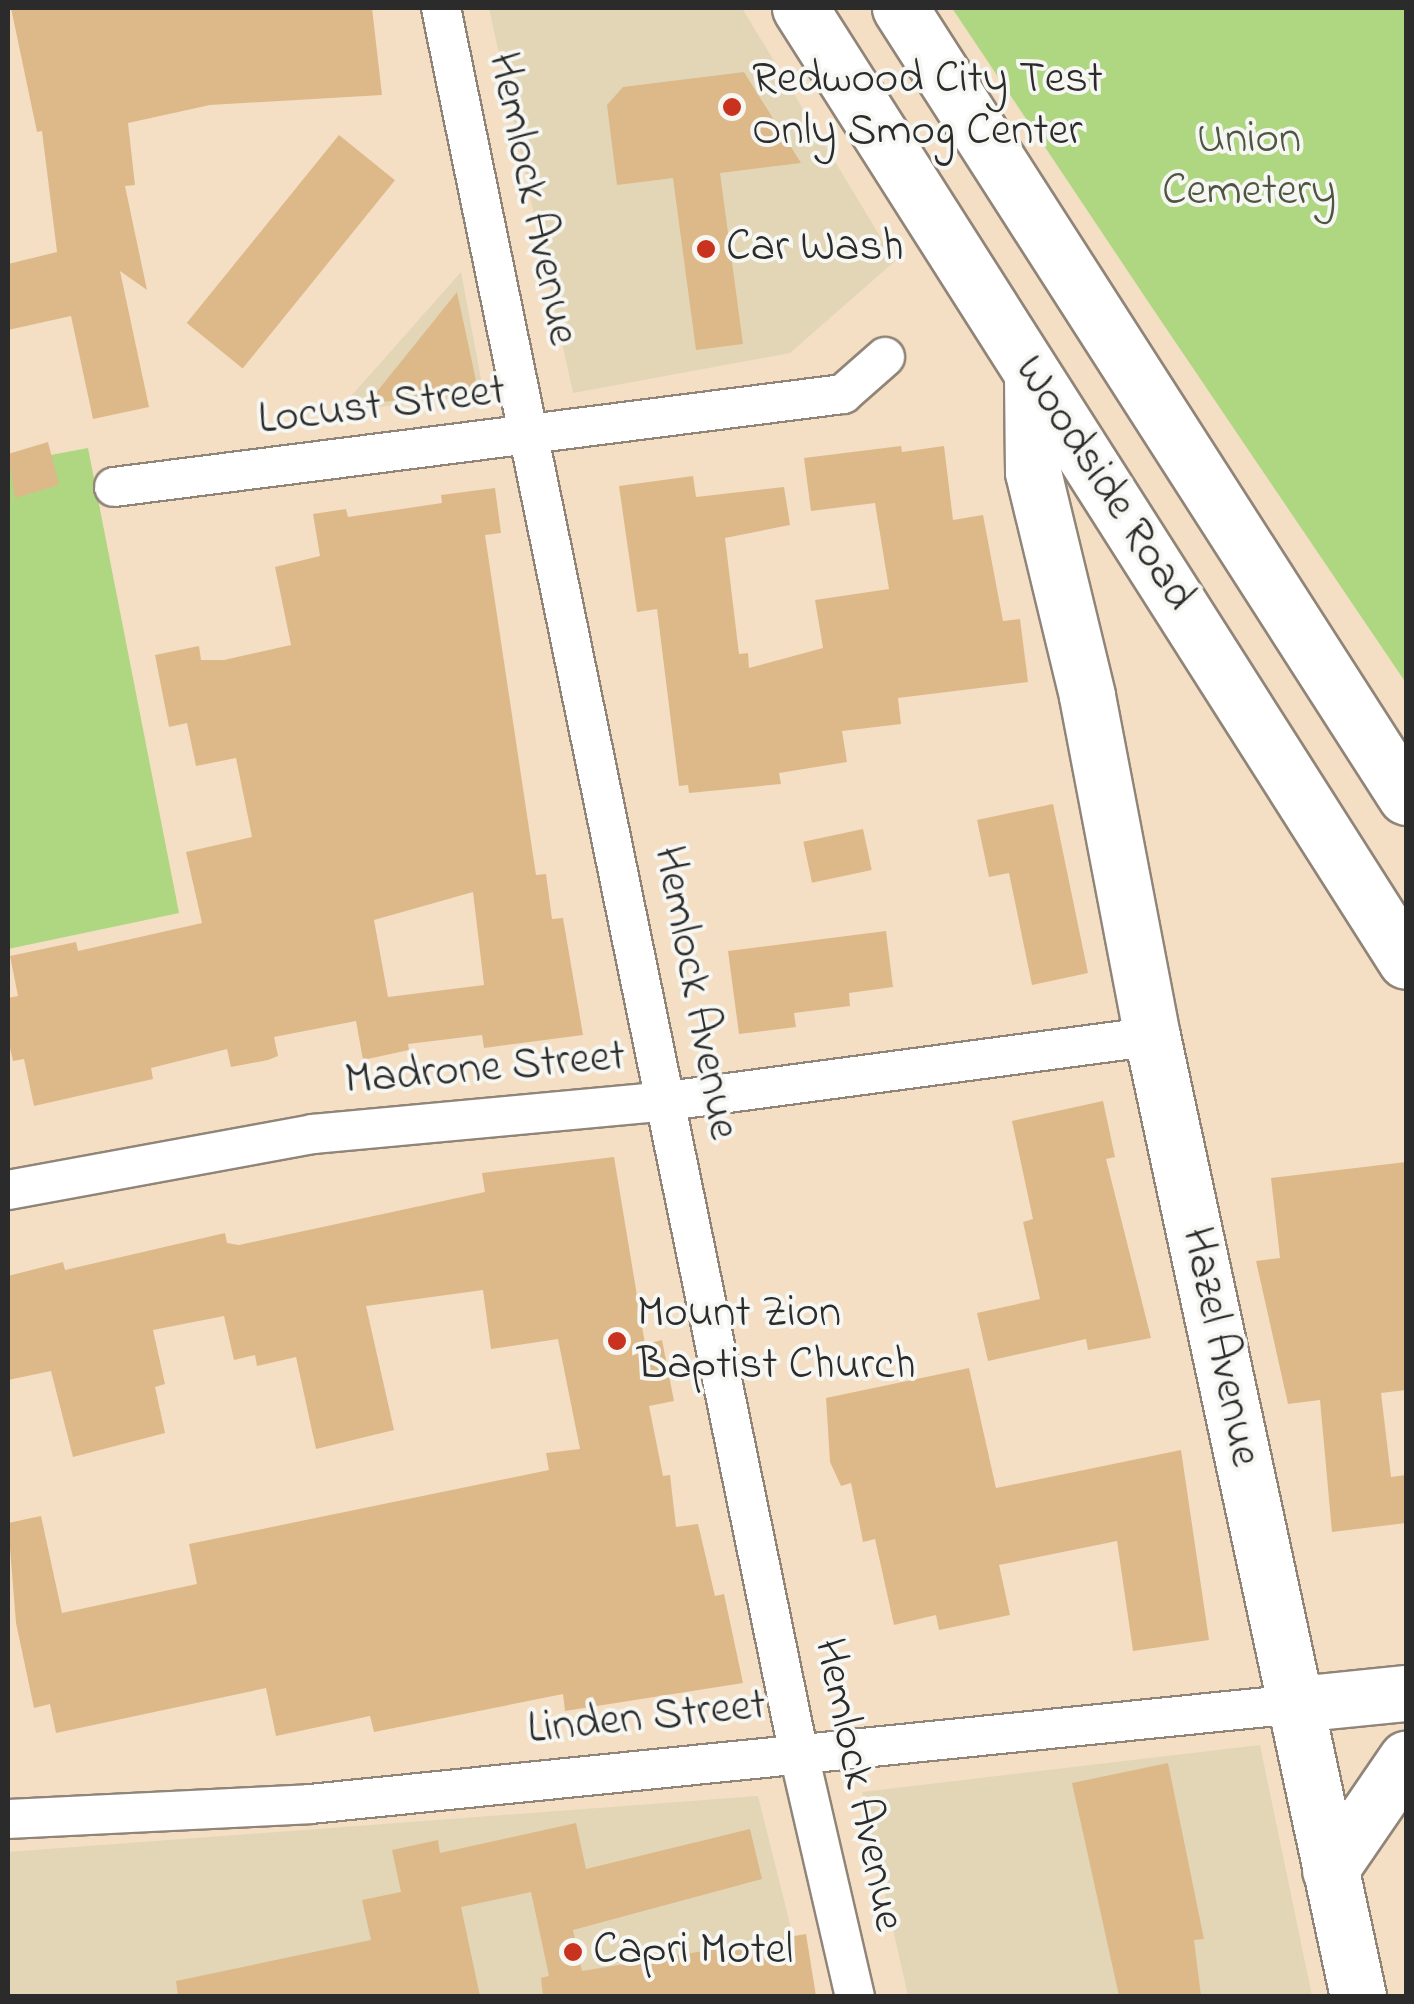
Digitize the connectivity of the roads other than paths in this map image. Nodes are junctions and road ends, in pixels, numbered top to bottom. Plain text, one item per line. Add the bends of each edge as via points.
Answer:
1 (442, 8) edge
2 (800, 8) edge
3 (900, 8) edge
4 (885, 357) dead end
5 (1032, 376) junction
6 (533, 437) junction
7 (114, 487) dead end
8 (1406, 796) edge
9 (1406, 960) edge
10 (1152, 1036) junction
11 (668, 1101) junction
12 (8, 1190) edge
13 (1406, 1693) edge
14 (1297, 1704) junction
15 (798, 1750) junction
16 (1406, 1759) edge
17 (8, 1819) edge
18 (1330, 1870) junction
19 (855, 1996) edge
20 (1358, 1996) edge

1 - 6 street, Hemlock Avenue
2 - 5 main road, Woodside Road
3 - 8 main road, Woodside Road
4 - 6 street, Locust Street via 842,394
5 - 9 main road, Woodside Road
5 - 10 main road, Hazel Avenue via 1033,472 1087,696
6 - 7 street, Locust Street
6 - 11 street, Hemlock Avenue
10 - 11 street, Madrone Street
10 - 14 main road, Hazel Avenue
11 - 12 street, Madrone Street via 313,1134
11 - 15 street, Hemlock Avenue
13 - 14 main road
14 - 15 street, Linden Street
14 - 18 main road, Hazel Avenue
15 - 17 street, Linden Street via 310,1804
15 - 19 street, Hemlock Avenue
16 - 18 main road
18 - 20 main road, Hazel Avenue

